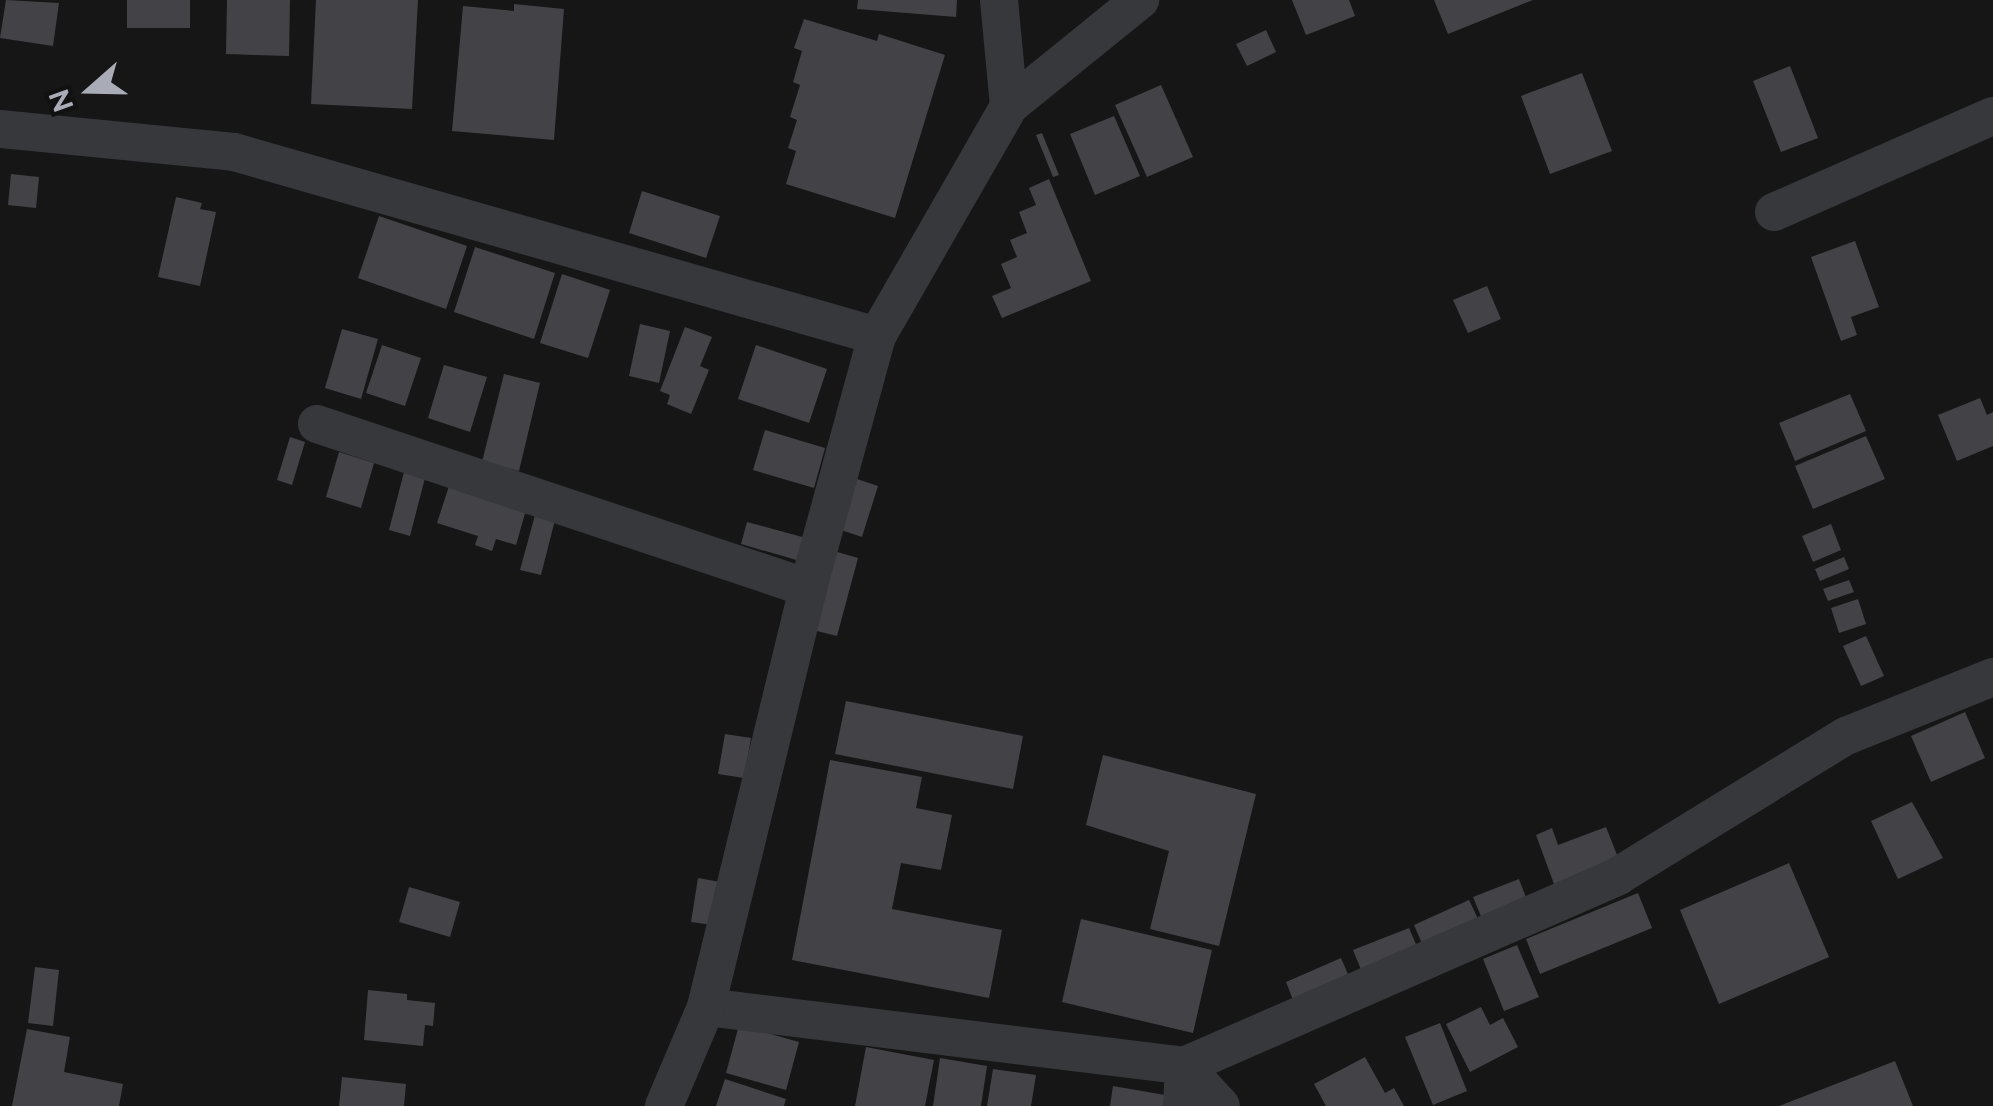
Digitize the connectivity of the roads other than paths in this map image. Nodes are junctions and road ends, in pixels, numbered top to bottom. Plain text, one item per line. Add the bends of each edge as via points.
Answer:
1 (999, 0) edge
2 (1140, 0) edge
3 (1009, 106) junction
4 (1993, 116) edge
5 (0, 128) edge
6 (1774, 212) dead end
7 (877, 336) junction
8 (317, 424) dead end
9 (808, 588) junction
10 (1993, 677) edge
11 (706, 1007) junction
12 (1184, 1066) junction
13 (664, 1106) edge
14 (1182, 1106) edge
15 (1222, 1106) edge

1 - 3 street
2 - 3 street
3 - 7 street
4 - 6 street
5 - 7 street via 234,152
7 - 9 street
8 - 9 street
9 - 11 street
10 - 12 street via 1846,736 1618,876
11 - 12 street
11 - 13 street
12 - 14 street
12 - 15 street

